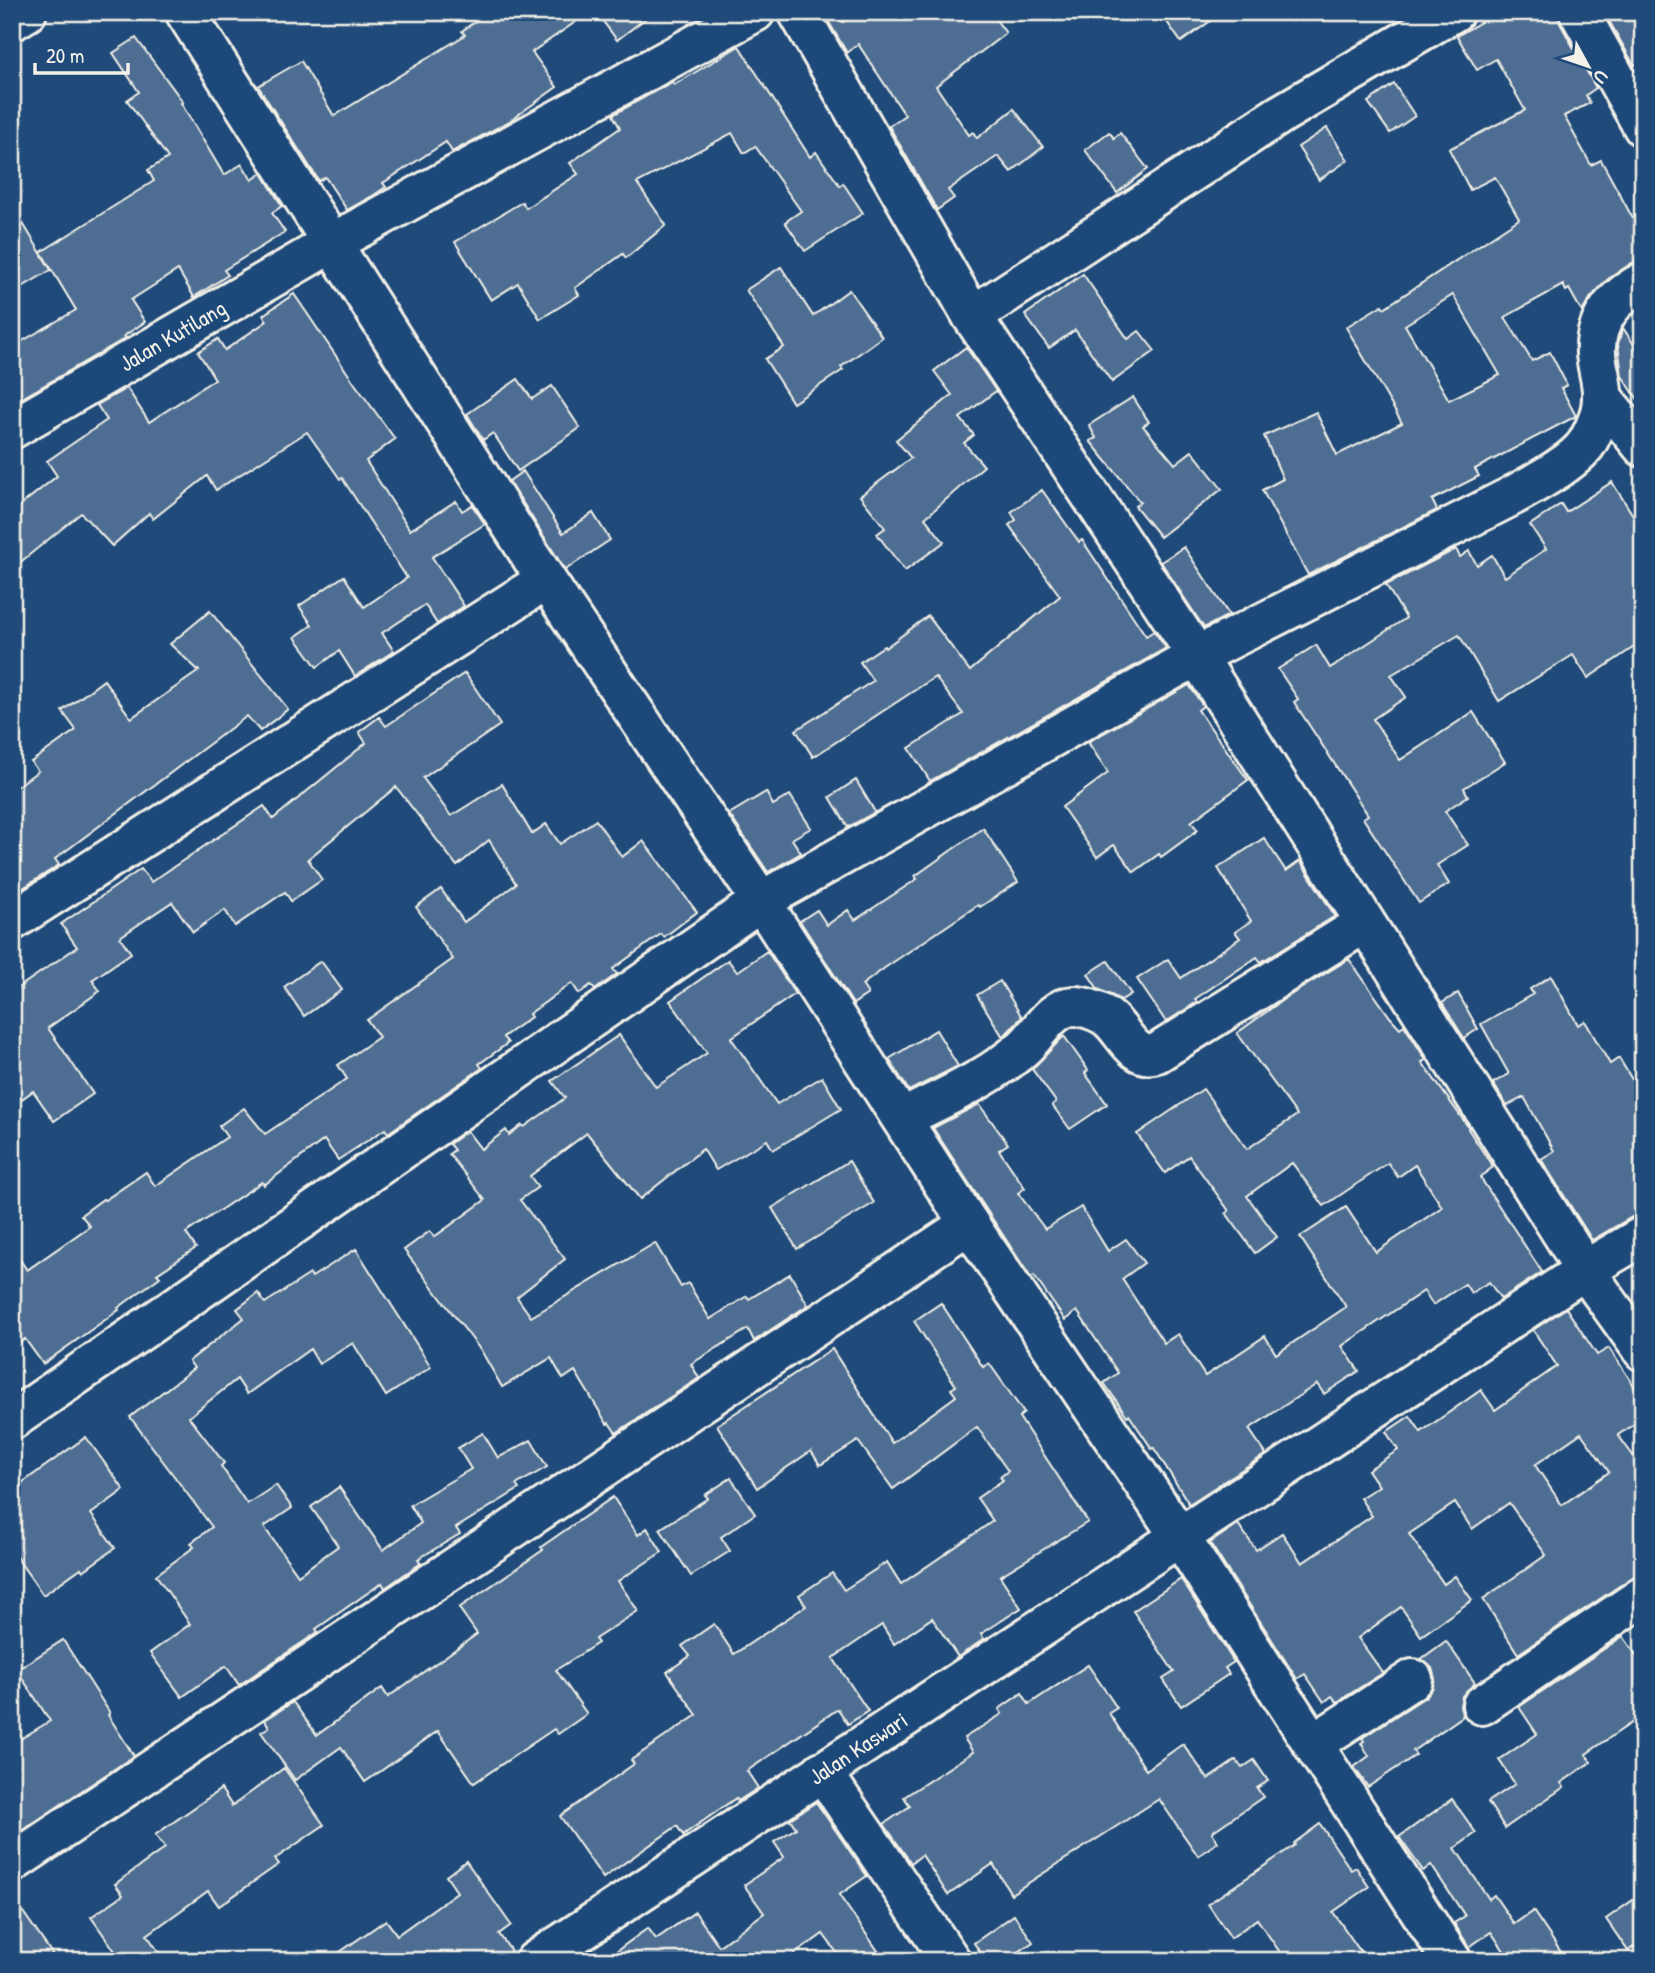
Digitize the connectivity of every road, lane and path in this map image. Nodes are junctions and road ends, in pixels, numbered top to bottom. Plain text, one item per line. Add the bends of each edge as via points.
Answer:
1 (27, 12) edge
2 (185, 12) edge
3 (755, 12) edge
4 (799, 12) edge
5 (1454, 12) edge
6 (1580, 12) edge
7 (12, 21) edge
8 (1643, 127) edge
9 (332, 243) junction
10 (1643, 282) edge
11 (972, 316) junction
12 (1602, 397) junction
13 (12, 429) edge
14 (1643, 447) edge
15 (546, 580) junction
16 (1197, 656) junction
17 (761, 901) junction
18 (12, 921) edge
19 (1365, 923) junction
20 (902, 1119) junction
21 (969, 1224) junction
22 (1643, 1236) edge
23 (1584, 1270) junction
24 (1643, 1351) edge
25 (12, 1420) edge
26 (1180, 1537) junction
27 (1643, 1596) edge
28 (1413, 1679) dead end
29 (1482, 1705) dead end
30 (1313, 1744) junction
31 (821, 1771) junction
32 (12, 1863) edge
33 (535, 1961) edge
34 (951, 1961) edge
35 (1452, 1961) edge

1 - 7 street
2 - 9 street
3 - 9 street, Jalan Kutilang
4 - 11 street
5 - 11 street via 1281,114
6 - 8 street
9 - 13 street, Jalan Kutilang
9 - 15 street
10 - 12 street via 1611,305 1599,324 1595,352
11 - 16 street
12 - 14 street
12 - 16 street via 1598,424 1585,446 1555,471
15 - 17 street
15 - 18 street
16 - 17 street
16 - 19 street
17 - 20 street
17 - 25 street
19 - 20 street via 1157,1053 1136,1050 1109,1019 1071,1006 1056,1013 1005,1064
19 - 23 street
20 - 21 street
21 - 26 street
21 - 32 street
22 - 23 street, Jalan Kaswari
23 - 24 street
23 - 26 street, Jalan Kaswari
26 - 30 street
26 - 31 street, Jalan Kaswari
27 - 29 street
28 - 30 street
30 - 35 street
31 - 33 street, Jalan Kaswari
31 - 34 street

